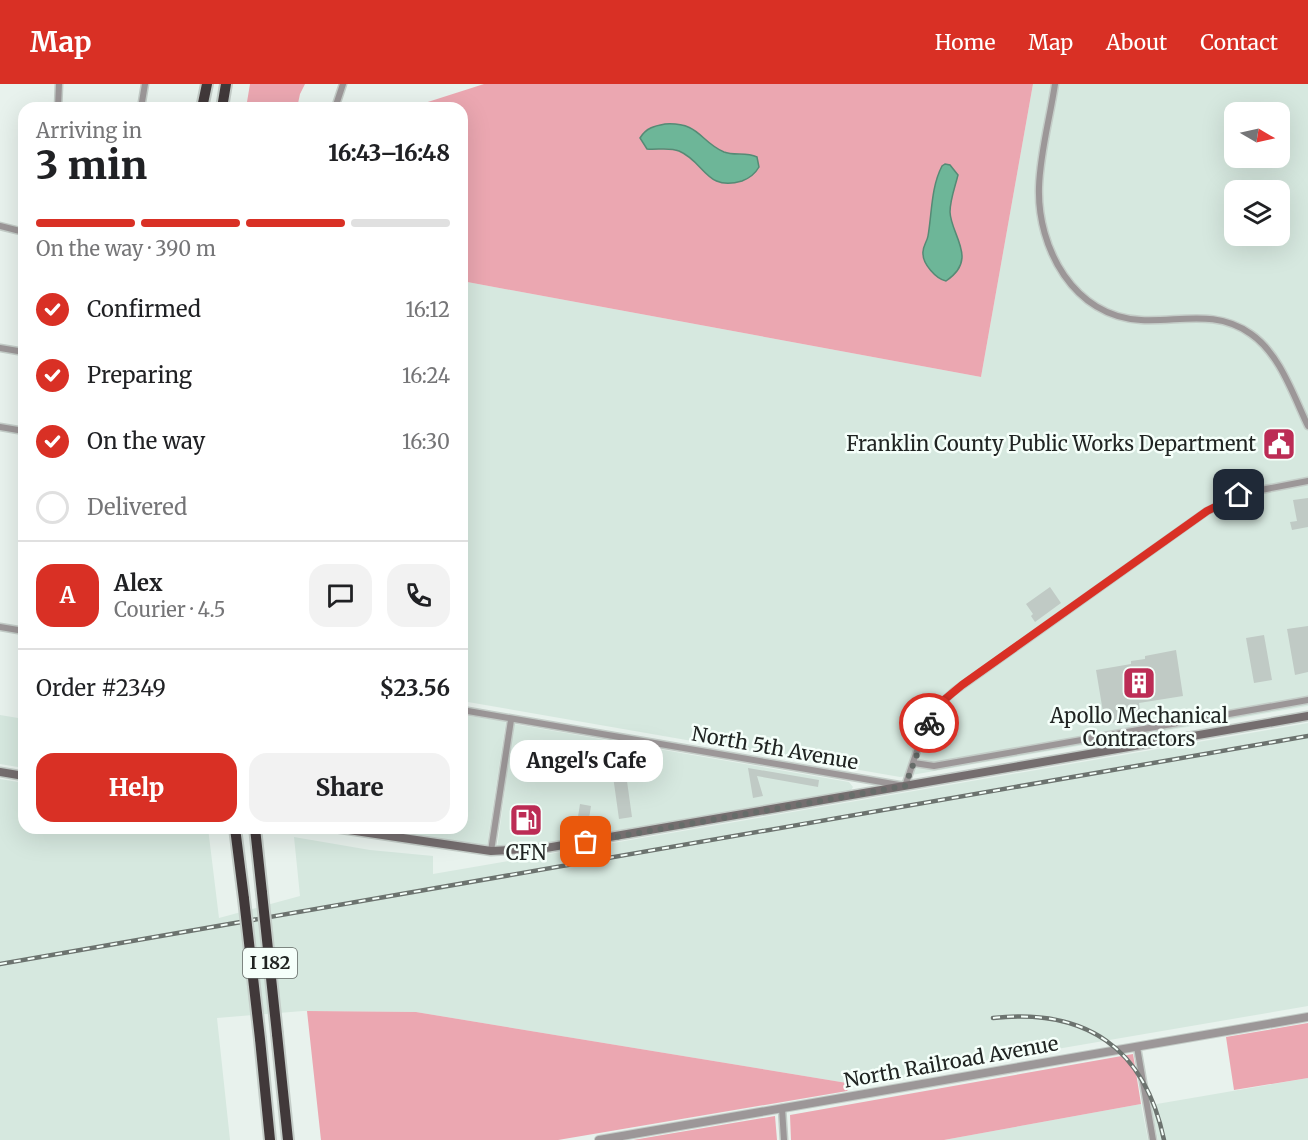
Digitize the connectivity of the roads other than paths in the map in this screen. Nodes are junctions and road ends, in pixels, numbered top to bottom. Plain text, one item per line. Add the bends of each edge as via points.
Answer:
1 (59, 84) edge
2 (145, 84) edge
3 (207, 84) edge
4 (226, 84) edge
5 (343, 84) edge
6 (1056, 84) edge
7 (58, 102) edge
8 (142, 102) edge
9 (203, 102) edge
10 (223, 102) edge
11 (337, 102) edge
12 (0, 226) edge
13 (18, 230) edge
14 (0, 348) edge
15 (18, 351) edge
16 (1308, 426) edge
17 (0, 427) edge
18 (18, 430) edge
19 (1308, 481) edge
20 (0, 627) edge
21 (18, 630) edge
22 (1308, 700) edge
23 (1249, 710) junction
24 (468, 711) edge
25 (1308, 716) edge
26 (511, 720) junction
27 (1252, 726) junction
28 (914, 763) junction
29 (0, 772) edge
30 (18, 775) edge
31 (905, 786) junction
32 (237, 834) edge
33 (256, 834) edge
34 (376, 834) edge
35 (491, 851) junction
36 (1308, 1017) edge
37 (1137, 1047) junction
38 (782, 1108) junction
39 (268, 1140) edge
40 (288, 1140) edge
41 (599, 1140) edge
42 (784, 1140) edge
43 (1153, 1140) edge

1 - 7 street
2 - 8 street
3 - 9 highway
4 - 10 highway
5 - 11 street
6 - 16 street via 1039,203 1047,241 1068,282 1095,306 1123,318 1211,318 1251,334 1272,356
12 - 13 street
14 - 15 street
17 - 18 street
19 - 28 street via 1250,492 1207,511 962,685 933,714
20 - 21 street
22 - 23 street
23 - 27 street
23 - 28 street via 934,766
24 - 26 street, North 5th Avenue
25 - 27 main road
26 - 31 street, North 5th Avenue
26 - 35 street
27 - 31 main road
28 - 31 street
29 - 30 main road
31 - 35 main road via 546,848
32 - 39 highway, I 182, bridge
33 - 40 highway, I 182, bridge
34 - 35 main road
36 - 37 street, North Railroad Avenue
37 - 38 street, North Railroad Avenue
37 - 43 street
38 - 41 street, North Railroad Avenue
38 - 42 street

